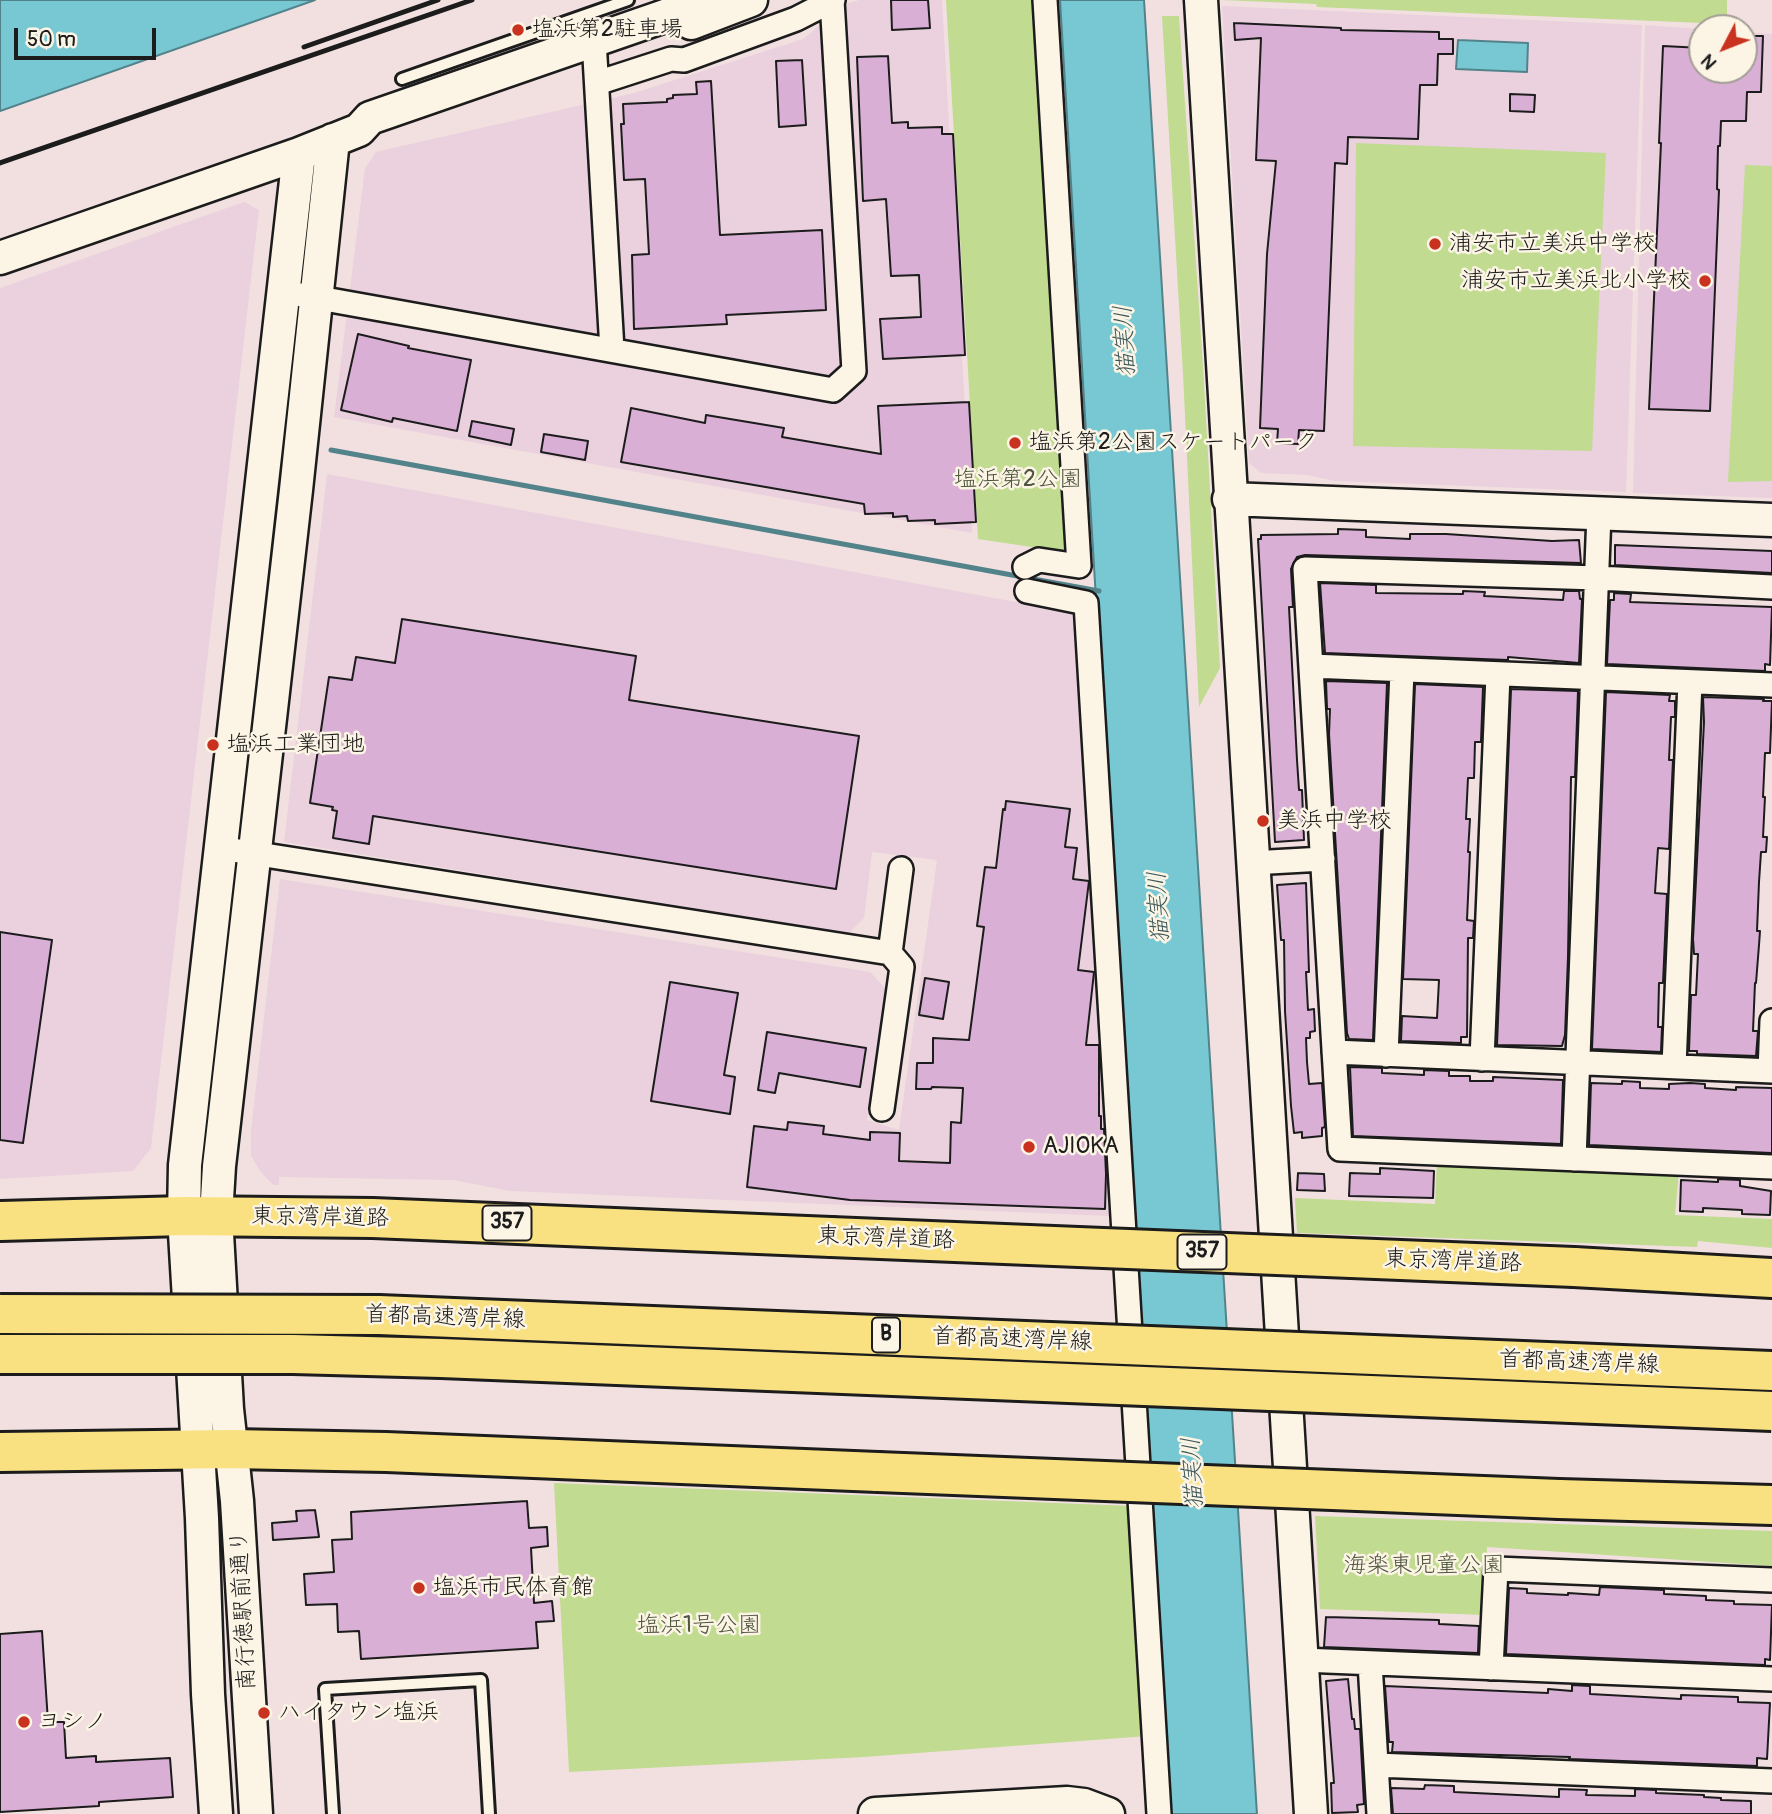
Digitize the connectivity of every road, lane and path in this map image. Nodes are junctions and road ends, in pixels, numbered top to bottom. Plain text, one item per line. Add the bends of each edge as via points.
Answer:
1 (628, 0) edge
2 (711, 0) edge
3 (751, 0) edge
4 (832, 0) edge
5 (1045, 0) edge
6 (1201, 0) edge
7 (595, 60) junction
8 (402, 79) dead end
9 (346, 135) junction
10 (299, 154) junction
11 (0, 258) edge
12 (285, 292) junction
13 (316, 298) junction
14 (612, 351) junction
15 (1229, 499) junction
16 (1599, 514) junction
17 (1772, 520) edge
18 (1025, 567) dead end
19 (1598, 578) junction
20 (1772, 587) edge
21 (1027, 591) dead end
22 (1311, 666) junction
23 (1402, 671) junction
24 (1498, 675) junction
25 (1594, 679) junction
26 (1690, 682) junction
27 (1772, 685) edge
28 (220, 848) junction
29 (254, 853) junction
30 (1323, 859) junction
31 (1252, 863) junction
32 (901, 869) dead end
33 (890, 953) junction
34 (1772, 1021) edge
35 (1335, 1052) junction
36 (1386, 1055) junction
37 (1482, 1059) junction
38 (1578, 1063) junction
39 (1674, 1066) junction
40 (1771, 1071) edge
41 (882, 1109) dead end
42 (1574, 1159) junction
43 (1772, 1167) edge
44 (200, 1216) junction
45 (0, 1221) edge
46 (1772, 1278) edge
47 (0, 1314) edge
48 (0, 1354) edge
49 (1772, 1371) edge
50 (1772, 1411) edge
51 (214, 1449) junction
52 (0, 1452) edge
53 (1772, 1505) edge
54 (1772, 1580) edge
55 (1302, 1660) junction
56 (1370, 1663) junction
57 (1491, 1668) junction
58 (1772, 1679) edge
59 (1376, 1765) junction
60 (1772, 1781) edge
61 (216, 1814) edge
62 (256, 1814) edge
63 (333, 1814) edge
64 (489, 1814) edge
65 (875, 1814) edge
66 (1108, 1814) edge
67 (1159, 1814) edge
68 (1311, 1814) edge
69 (1379, 1814) edge

1 - 8 lane
2 - 7 street
3 - 7 street
4 - 7 street via 796,19 684,60
4 - 14 street via 853,371 833,390
5 - 18 street via 1079,566 1039,560
6 - 15 street
7 - 9 street via 375,134
7 - 14 street
9 - 10 street
9 - 13 street
10 - 11 street
10 - 12 street
12 - 13 street
12 - 28 street
13 - 14 street
13 - 29 street
15 - 16 street
15 - 31 street
16 - 17 street
16 - 19 street
19 - 20 street
19 - 22 street via 1305,569
19 - 25 street
21 - 67 street via 1086,603
22 - 23 street
22 - 30 street
23 - 24 street
23 - 36 street
24 - 25 street
24 - 37 street
25 - 26 street
25 - 38 street
26 - 27 street
26 - 39 street
28 - 29 street
28 - 44 street via 185,1165
29 - 33 street
29 - 44 street via 219,1166
30 - 31 street
30 - 35 street
31 - 55 street
32 - 33 street
33 - 41 street via 902,967
34 - 40 street
35 - 36 street
35 - 42 street via 1340,1149
36 - 37 street
37 - 38 street
38 - 39 street
38 - 42 street
39 - 40 street
42 - 43 street
44 - 45 highway, 東京湾岸道路 / 357
44 - 46 highway, 東京湾岸道路 / 357, bridge via 386,1219
44 - 51 street
47 - 49 highway, 首都高速湾岸線 / B, bridge via 379,1315
48 - 50 highway, 首都高速湾岸線 / B, bridge via 441,1358
51 - 52 highway
51 - 53 highway, bridge
51 - 61 street, 南行徳駅前通り via 202,1531
51 - 62 street, 南行徳駅前通り via 237,1501
54 - 57 street via 1496,1569
55 - 56 street
55 - 68 street
56 - 57 street
56 - 59 street
57 - 58 street
59 - 60 street
59 - 69 street
63 - 64 lane via 325,1689 481,1680
65 - 66 street via 1067,1803

